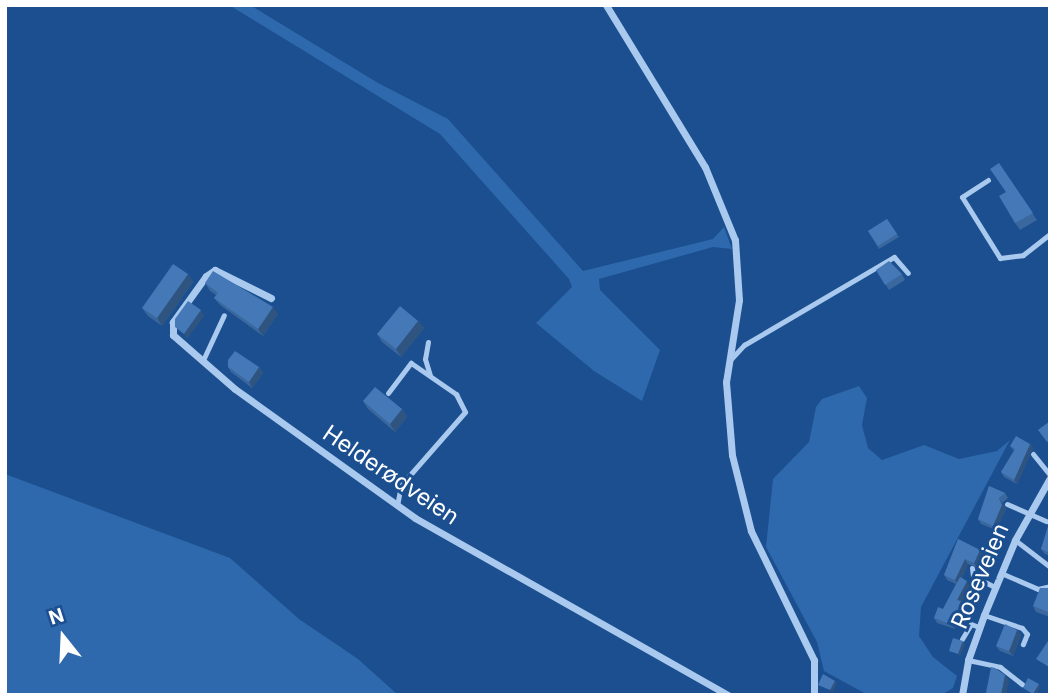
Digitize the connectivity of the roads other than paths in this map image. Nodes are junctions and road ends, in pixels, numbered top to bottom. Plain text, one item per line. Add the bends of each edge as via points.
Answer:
1 (606, 5) edge
2 (988, 180) dead end
3 (1050, 234) edge
4 (908, 273) dead end
5 (271, 298) dead end
6 (224, 315) edge
7 (428, 342) dead end
8 (204, 358) junction
9 (727, 362) junction
10 (430, 375) junction
11 (387, 393) edge
12 (1033, 454) dead end
13 (1050, 477) edge
14 (1007, 504) dead end
15 (397, 506) junction
16 (1027, 516) junction
17 (1045, 521) dead end
18 (1015, 540) junction
19 (1050, 567) edge
20 (972, 569) edge
21 (1001, 573) junction
22 (1050, 586) edge
23 (995, 587) junction
24 (984, 615) junction
25 (979, 627) junction
26 (962, 639) edge
27 (1023, 644) dead end
28 (968, 660) junction
29 (1022, 684) edge
30 (728, 695) edge
31 (816, 695) edge
32 (827, 695) edge
33 (962, 695) edge

1 - 9 street via 698,156 736,240 738,300
2 - 3 lane via 961,197 1000,258 1023,255
4 - 9 lane via 894,257 744,345
5 - 8 street, Helderødveien via 227,272 215,270 206,276 172,327 175,339
6 - 8 lane
7 - 10 lane via 425,359
8 - 15 street, Helderødveien via 235,389
9 - 31 street via 727,427 738,484 768,570 814,660
10 - 11 lane via 411,363
10 - 15 lane via 456,394 465,412 401,485
12 - 13 lane
13 - 16 street, Roseveien
14 - 16 lane
15 - 30 street, Helderødveien via 542,593
16 - 17 lane
16 - 18 street, Roseveien
18 - 19 lane
18 - 21 street, Roseveien
20 - 23 lane via 973,576
21 - 22 lane via 1038,589
21 - 23 street, Roseveien
23 - 24 street, Roseveien
24 - 25 street, Roseveien
24 - 27 lane via 1021,628 1027,634
25 - 26 lane via 966,627
25 - 28 street, Roseveien
28 - 29 lane via 1000,667
28 - 33 street, Roseveien
31 - 32 lane

